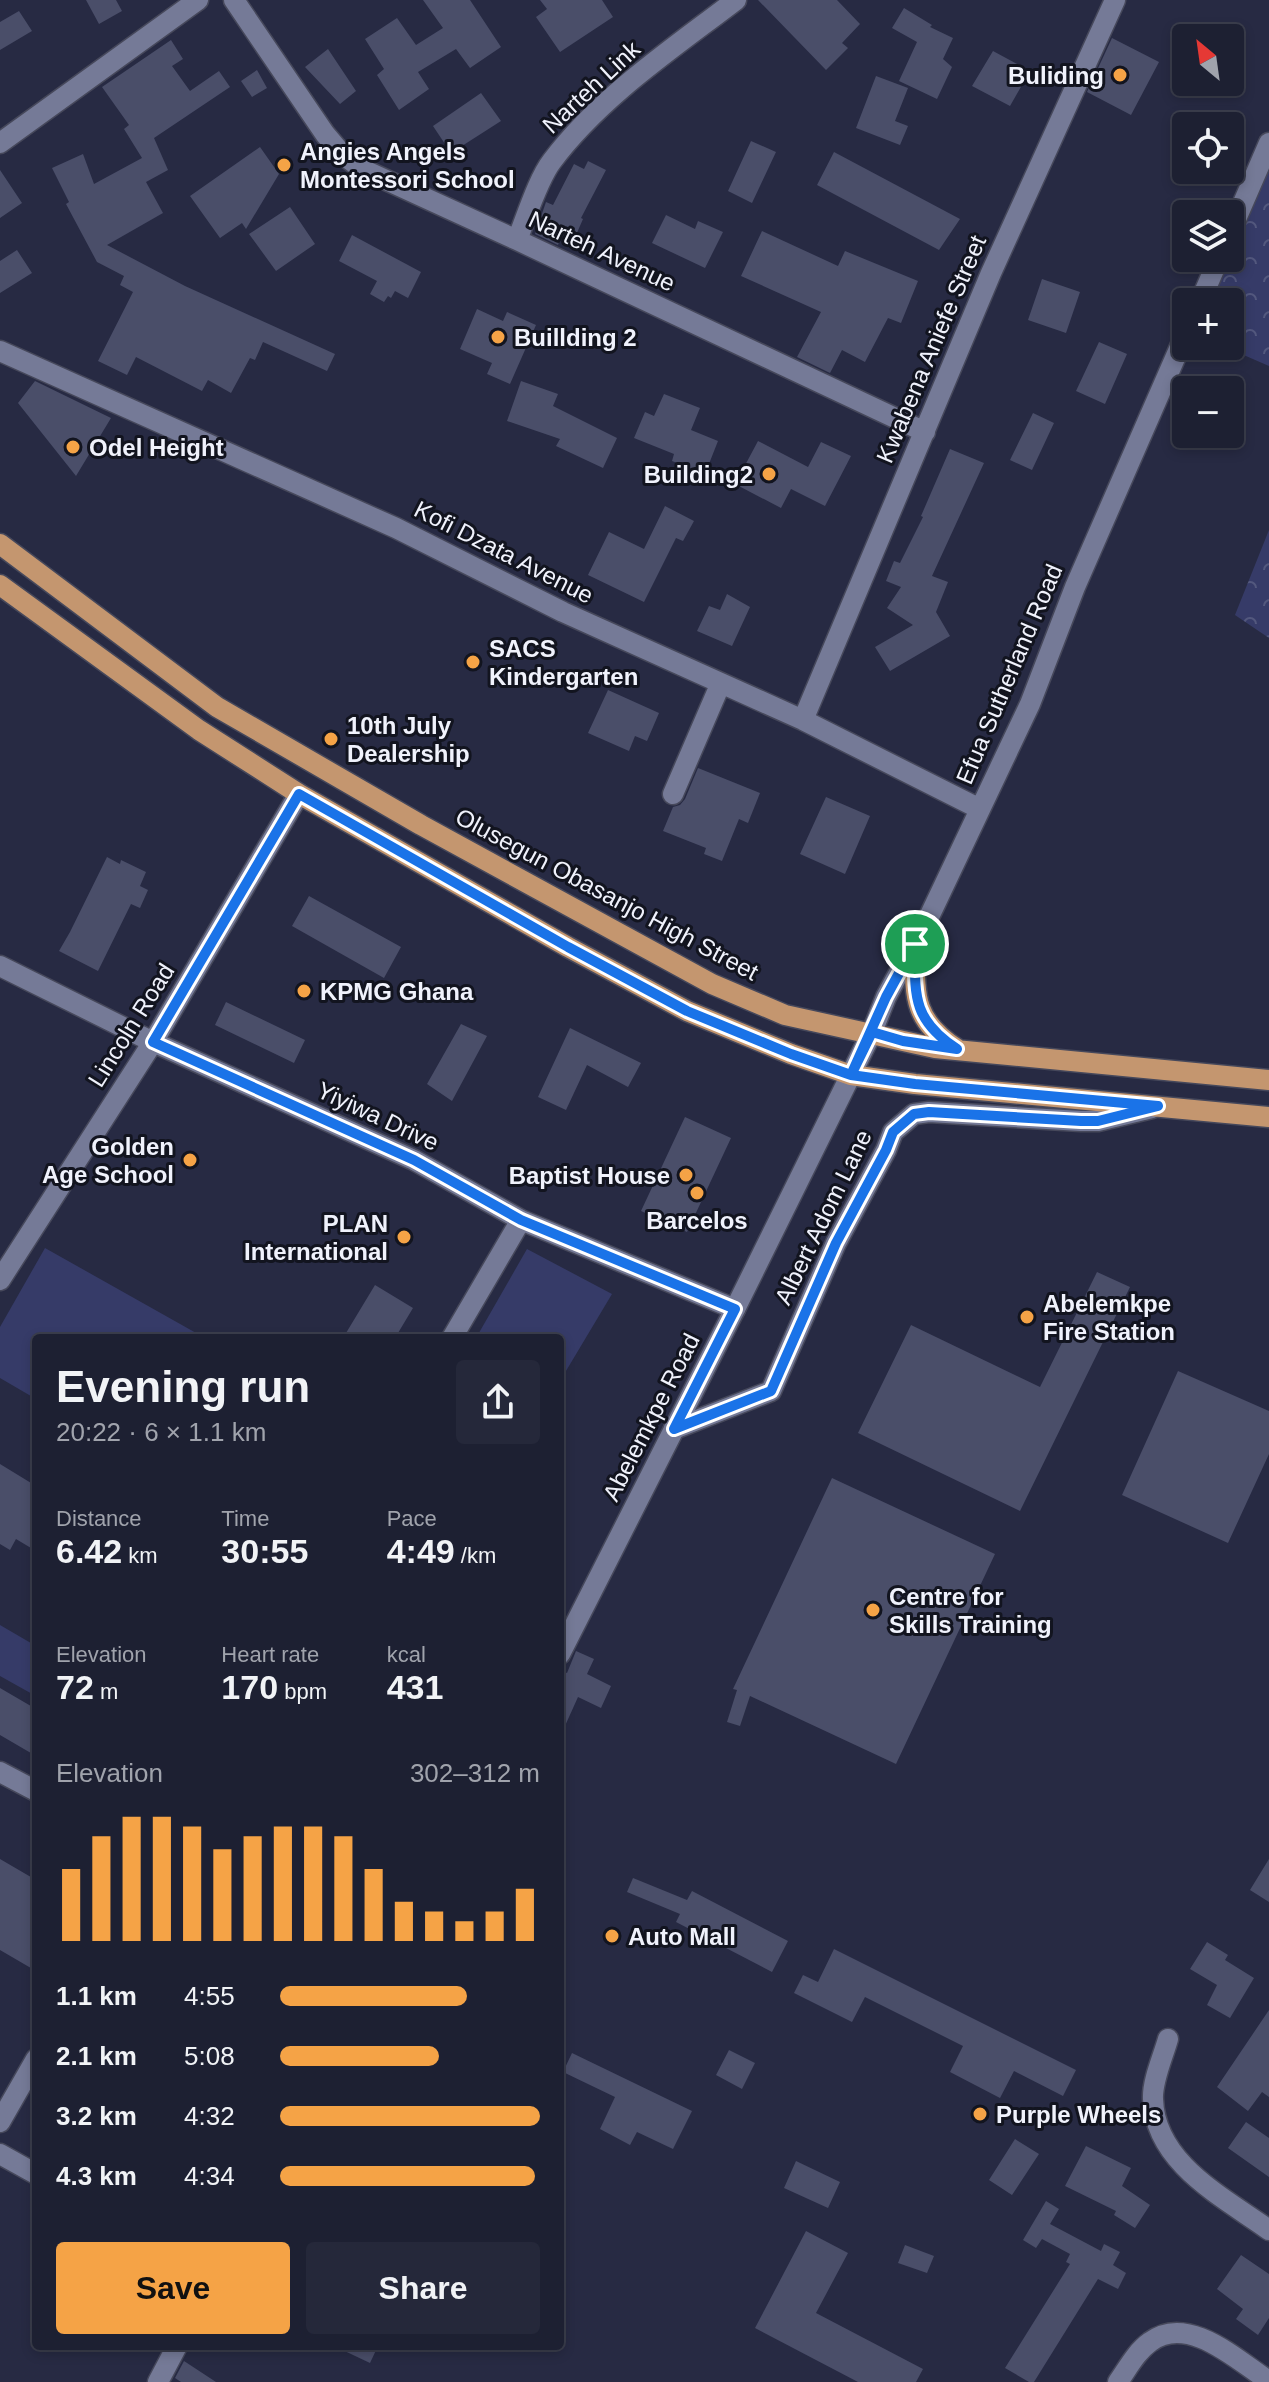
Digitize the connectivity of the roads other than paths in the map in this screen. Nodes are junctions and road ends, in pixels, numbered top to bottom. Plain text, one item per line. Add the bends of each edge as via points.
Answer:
1 (198, 0) edge
2 (234, 0) edge
3 (736, 0) edge
4 (1115, 0) edge
5 (0, 143) edge
6 (1269, 143) edge
7 (1244, 201) edge
8 (517, 240) junction
9 (0, 351) edge
10 (1174, 360) edge
11 (925, 432) junction
12 (0, 544) edge
13 (0, 585) edge
14 (720, 685) junction
15 (803, 720) junction
16 (299, 794) junction
17 (673, 794) dead end
18 (980, 809) junction
19 (915, 944) junction
20 (0, 966) edge
21 (872, 1032) junction
22 (153, 1042) junction
23 (957, 1049) junction
24 (851, 1075) junction
25 (1269, 1080) edge
26 (1158, 1106) junction
27 (1269, 1117) edge
28 (521, 1220) junction
29 (0, 1280) edge
30 (735, 1309) junction
31 (454, 1334) edge
32 (674, 1429) junction
33 (564, 1646) edge
34 (0, 1772) edge
35 (32, 1789) edge
36 (1168, 2039) dead end
37 (32, 2066) edge
38 (0, 2122) edge
39 (0, 2154) edge
40 (32, 2172) edge
41 (1269, 2230) edge
42 (175, 2350) edge
43 (1269, 2381) edge
44 (158, 2382) edge
45 (1118, 2382) edge

1 - 5 street
2 - 8 street, Narteh Avenue via 342,154 362,169
3 - 8 street, Narteh Link via 652,64 550,163
4 - 11 street, Kwabena Aniefe Street via 1021,202
6 - 7 street
8 - 11 street, Narteh Avenue
9 - 14 street, Kofi Dzata Avenue via 396,528
10 - 18 street, Efua Sutherland Road via 1030,704
11 - 15 street, Kwabena Aniefe Street
12 - 21 main road, Olusegun Obasanjo High Street via 217,707 421,825 712,984 785,1015
13 - 16 main road via 199,730
14 - 15 street, Kofi Dzata Avenue
14 - 17 street
15 - 18 street, Kofi Dzata Avenue
16 - 22 street, Lincoln Road
16 - 24 main road via 687,1011
18 - 19 street, Efua Sutherland Road
19 - 21 street, Efua Sutherland Road
19 - 23 main road via 915,996 937,1036
20 - 22 street, Yiyiwa Drive
21 - 23 main road, Olusegun Obasanjo High Street
21 - 24 street, Efua Sutherland Road
22 - 28 street, Yiyiwa Drive via 414,1160
22 - 29 street, Lincoln Road
23 - 25 main road, Olusegun Obasanjo High Street
24 - 26 main road
24 - 30 street, Abelemkpe Road
26 - 27 main road
26 - 32 street, Albert Adom Lane via 1098,1121 914,1114 893,1132 836,1243 771,1391
28 - 30 street, Yiyiwa Drive
28 - 31 street
30 - 32 street, Abelemkpe Road
32 - 33 street, Abelemkpe Road
34 - 35 street
36 - 41 street via 1152,2096 1167,2146 1191,2173
37 - 38 street
39 - 40 street
42 - 44 street
43 - 45 street via 1205,2339 1184,2333 1152,2340

